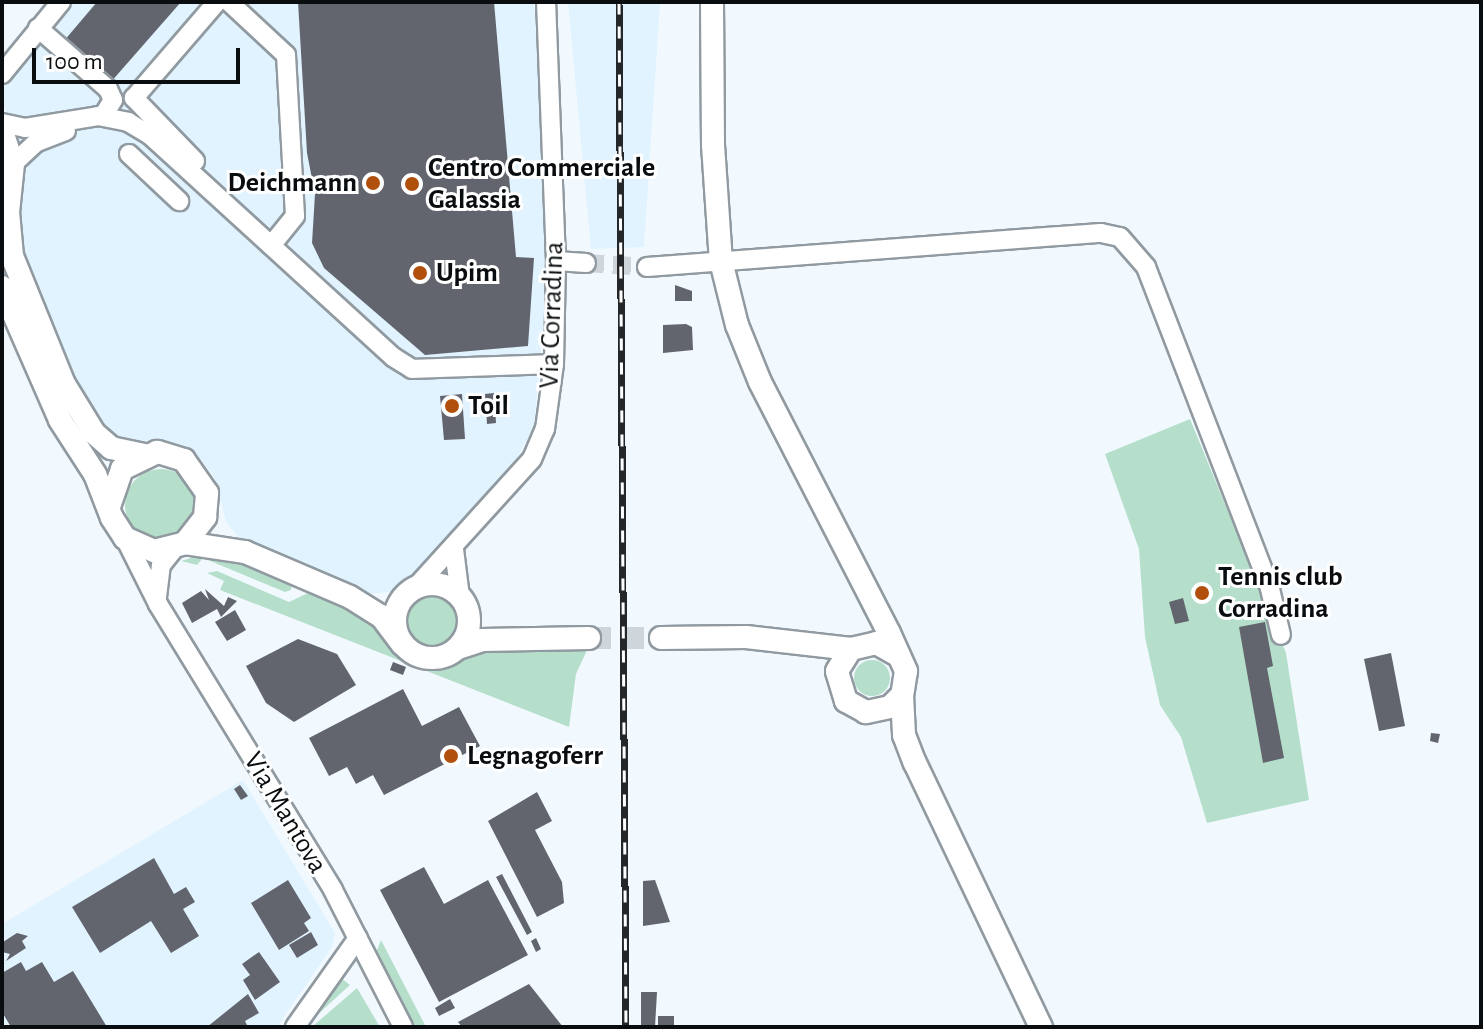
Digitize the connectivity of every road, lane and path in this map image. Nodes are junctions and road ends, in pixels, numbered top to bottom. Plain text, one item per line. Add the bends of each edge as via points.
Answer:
1 (61, 2) edge
2 (217, 2) edge
3 (229, 2) edge
4 (546, 2) edge
5 (712, 2) edge
6 (38, 28) junction
7 (8, 61) edge
8 (2, 74) edge
9 (134, 98) junction
10 (108, 117) junction
11 (2, 123) edge
12 (2, 131) edge
13 (129, 154) dead end
14 (191, 173) junction
15 (8, 181) edge
16 (179, 201) dead end
17 (271, 246) junction
18 (556, 261) junction
19 (721, 261) junction
20 (586, 263) tunnel mouth
21 (647, 267) tunnel mouth
22 (2, 287) edge
23 (554, 364) junction
24 (144, 455) junction
25 (109, 506) junction
26 (207, 506) junction
27 (125, 538) junction
28 (180, 546) junction
29 (454, 549) junction
30 (245, 552) junction
31 (410, 592) junction
32 (350, 597) junction
33 (867, 597) junction
34 (158, 604) junction
35 (464, 604) junction
36 (1281, 635) dead end
37 (515, 638) junction
38 (589, 638) tunnel mouth
39 (661, 638) tunnel mouth
40 (791, 643) junction
41 (402, 644) junction
42 (854, 647) junction
43 (458, 648) junction
44 (899, 656) junction
45 (837, 680) junction
46 (902, 695) junction
47 (866, 712) junction
48 (915, 763) junction
49 (358, 938) junction
50 (295, 1027) edge
51 (403, 1027) edge
52 (1041, 1027) edge

1 - 6 street
2 - 9 street
3 - 17 street via 286,55 295,216
4 - 18 street, Via Corradina
5 - 19 main road
6 - 7 street
6 - 10 street via 108,89 113,100
7 - 8 street
9 - 10 street
9 - 14 street via 202,169
10 - 11 street via 25,128
10 - 14 street via 150,135
12 - 15 main road
13 - 16 street
14 - 15 street via 133,137 89,126 37,142
14 - 17 street
15 - 24 main road via 12,256 64,384 94,433 111,448
17 - 23 street via 412,369
18 - 20 street
18 - 23 street, Via Corradina
19 - 21 street
19 - 33 main road via 737,325 760,382
19 - 36 street via 1101,233 1120,237 1146,267 1270,589
22 - 25 main road, Via Mantova via 60,420
23 - 29 street, Via Corradina via 545,429 532,459
24 - 25 main road via 122,469
24 - 26 main road via 184,460 202,480
25 - 27 main road, Via Mantova
26 - 28 main road via 200,527
26 - 30 main road
27 - 28 main road via 154,551
27 - 34 street, Via Mantova
28 - 30 main road
28 - 34 street via 157,578
29 - 31 street, Via Corradina
29 - 35 street
30 - 32 main road
31 - 32 main road via 372,601
31 - 35 main road via 439,584
31 - 41 main road via 395,614
32 - 41 main road via 381,616
33 - 42 main road via 866,623
33 - 44 main road
34 - 49 street, Via Mantova
35 - 37 main road via 488,630
35 - 43 main road via 468,630
37 - 38 main road
37 - 43 main road
39 - 40 main road via 746,637
40 - 42 main road
40 - 45 main road
41 - 43 main road via 423,657 448,655
42 - 44 main road via 876,643
42 - 45 main road via 840,663
44 - 46 main road via 907,679
45 - 47 main road via 846,701
46 - 47 main road via 890,707
46 - 48 main road via 904,735
47 - 48 main road via 899,740
48 - 52 main road
49 - 50 street
49 - 51 street, Via Mantova

